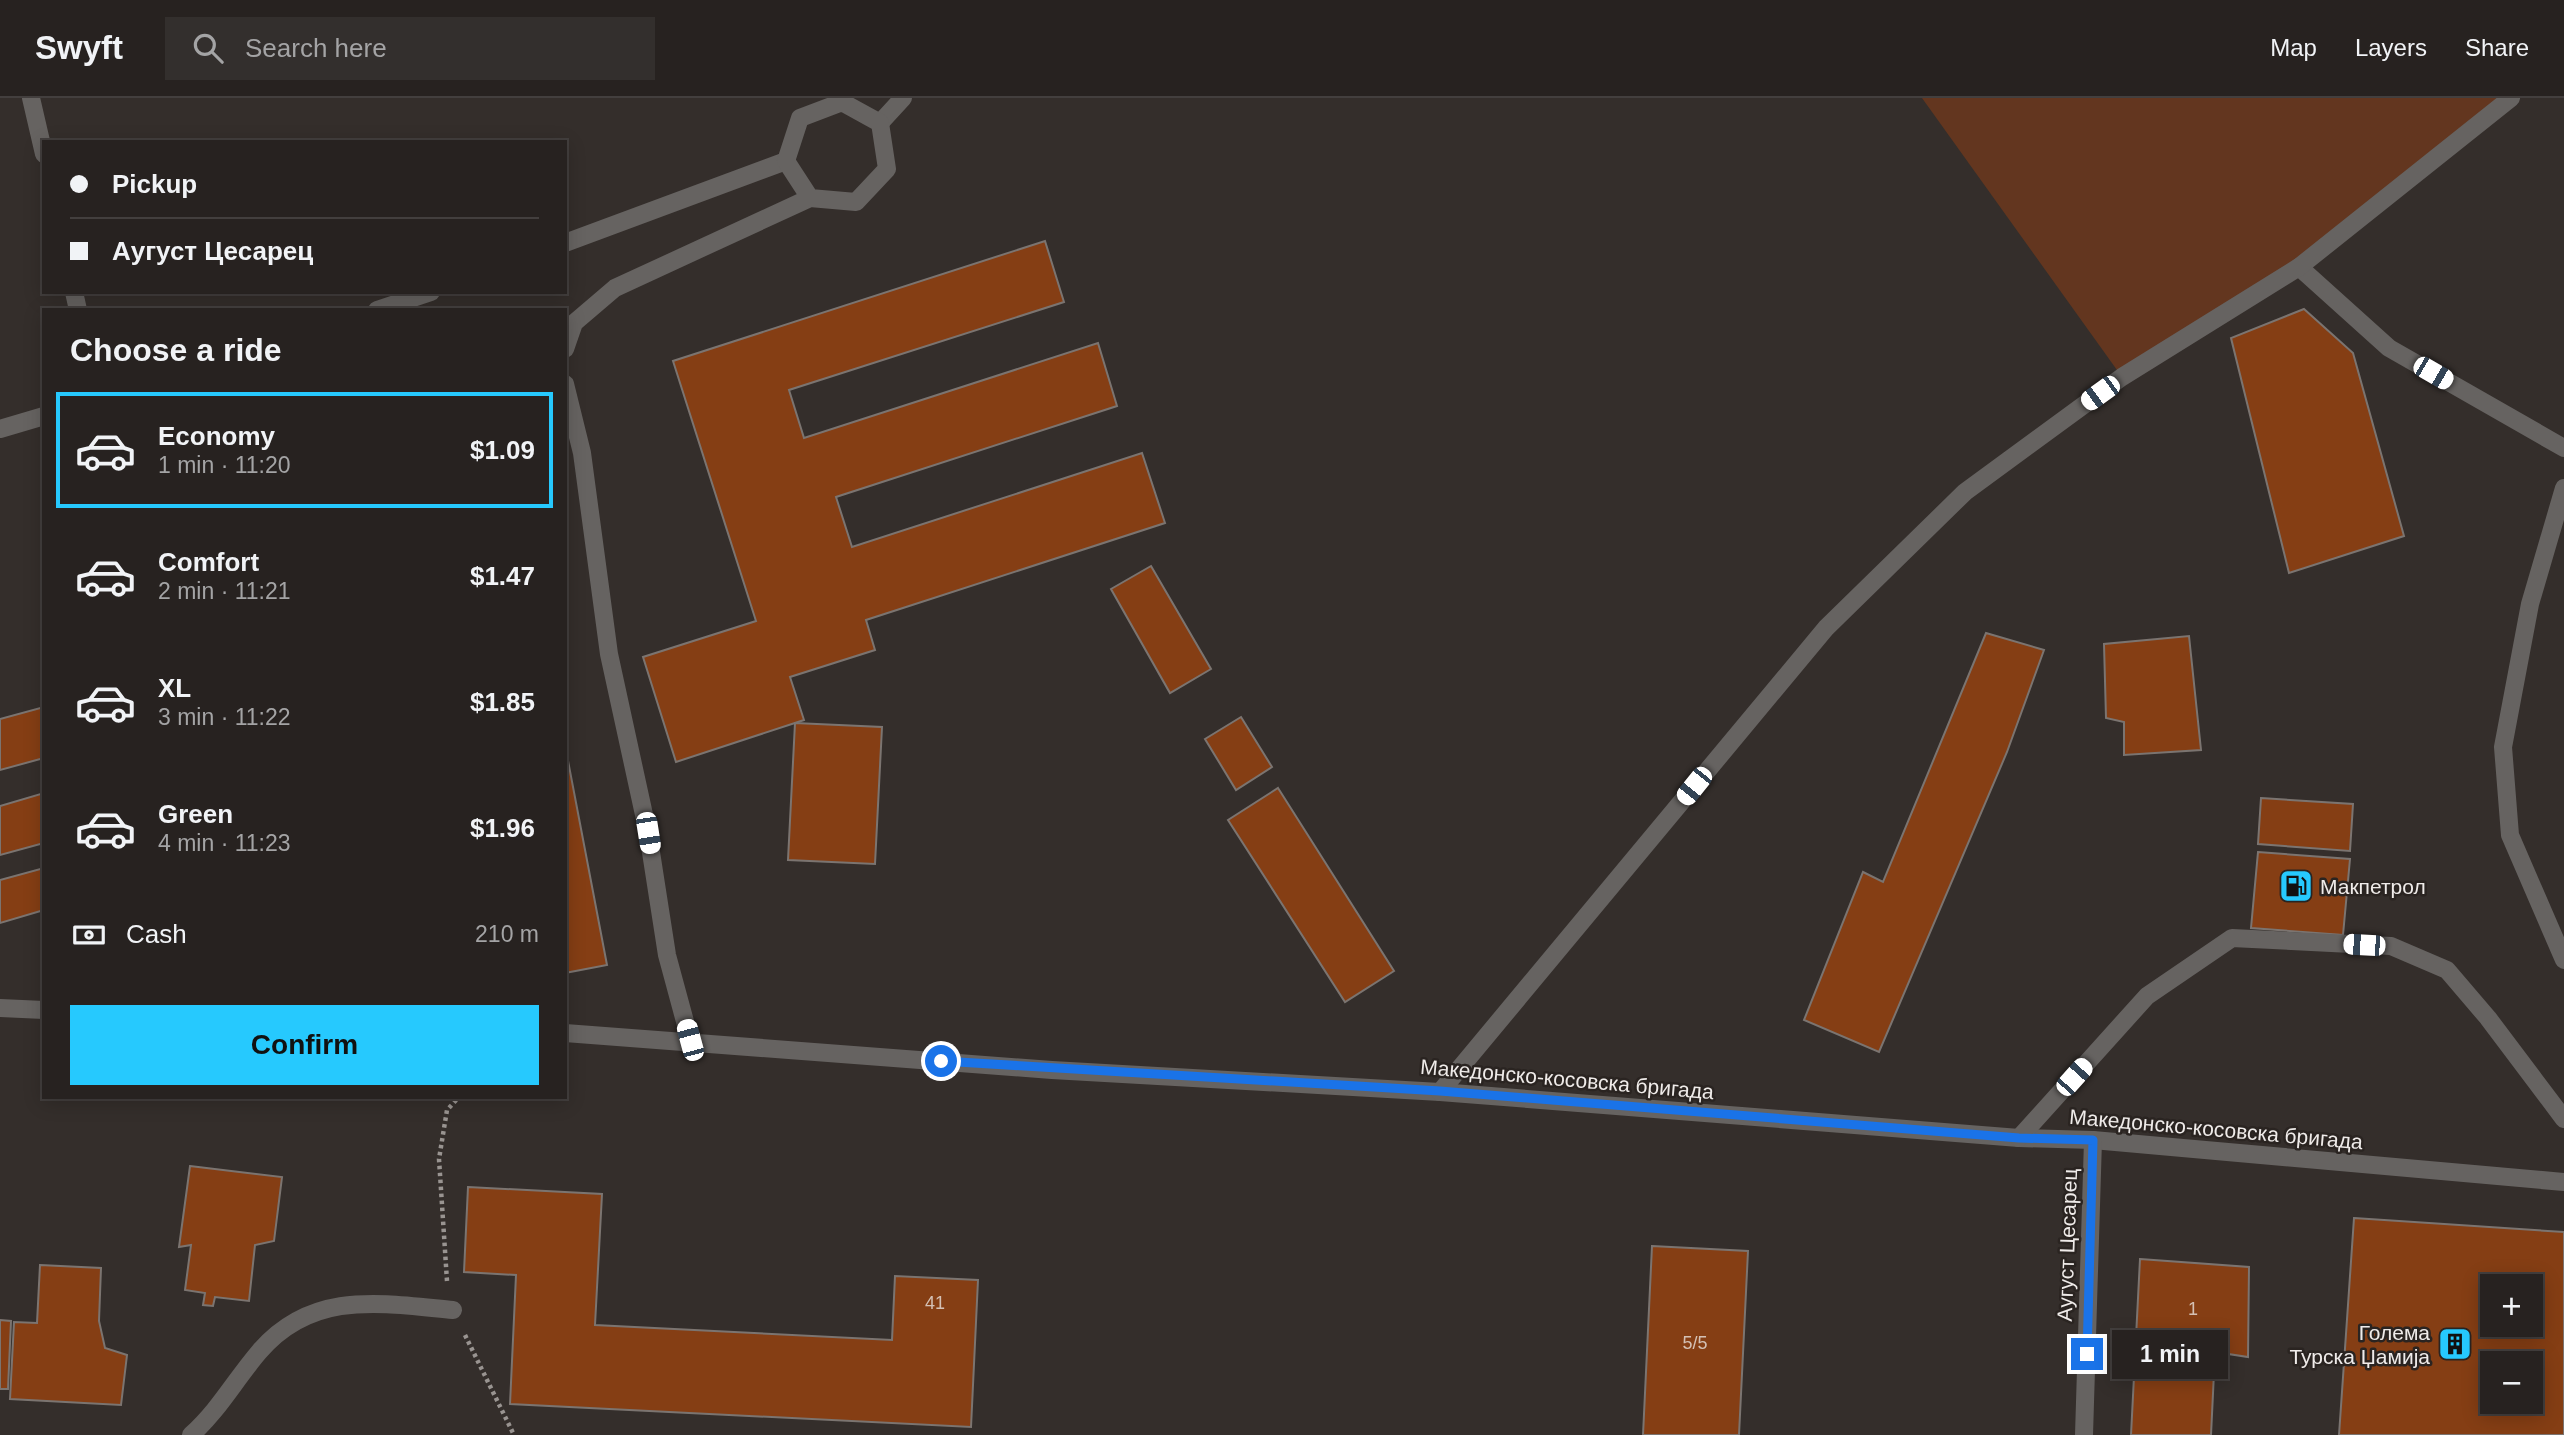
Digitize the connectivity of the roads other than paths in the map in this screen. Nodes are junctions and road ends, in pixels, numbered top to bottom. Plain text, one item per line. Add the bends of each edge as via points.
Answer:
1 (31, 98) edge
2 (902, 98) edge
3 (2511, 98) edge
4 (880, 123) junction
5 (42, 145) edge
6 (786, 160) junction
7 (810, 198) junction
8 (567, 242) edge
9 (2299, 267) junction
10 (425, 294) edge
11 (383, 308) edge
12 (567, 343) edge
13 (567, 392) edge
14 (42, 417) edge
15 (0, 429) edge
16 (2564, 448) edge
17 (2564, 488) edge
18 (2564, 961) edge
19 (0, 1008) edge
20 (42, 1010) edge
21 (567, 1033) edge
22 (690, 1040) junction
23 (1440, 1091) junction
24 (2564, 1119) edge
25 (2019, 1138) junction
26 (2093, 1140) junction
27 (2564, 1182) edge
28 (453, 1310) road end
29 (191, 1435) edge
30 (2084, 1435) edge

1 - 5 street
2 - 4 street
3 - 9 street
4 - 6 street via 842,102 800,118
4 - 7 street via 887,169 856,202
6 - 7 street
6 - 8 street
7 - 12 street via 615,288 574,323
9 - 16 street via 2389,348
9 - 23 street via 2122,377 1965,492 1826,628
10 - 11 street
13 - 22 street via 582,453 609,654 648,833 667,955
14 - 15 street
17 - 18 street via 2530,604 2503,747 2510,835
19 - 20 street
21 - 22 street, Македонско-косовска бригада
22 - 23 street, Македонско-косовска бригада via 1052,1070
23 - 25 street, Македонско-косовска бригада
24 - 25 street via 2447,970 2391,946 2231,938 2147,996
25 - 26 street, Македонско-косовска бригада
26 - 27 street, Македонско-косовска бригада
26 - 30 street, Аугуст Цесарец
28 - 29 street via 345,1303 305,1314 260,1351 214,1415

